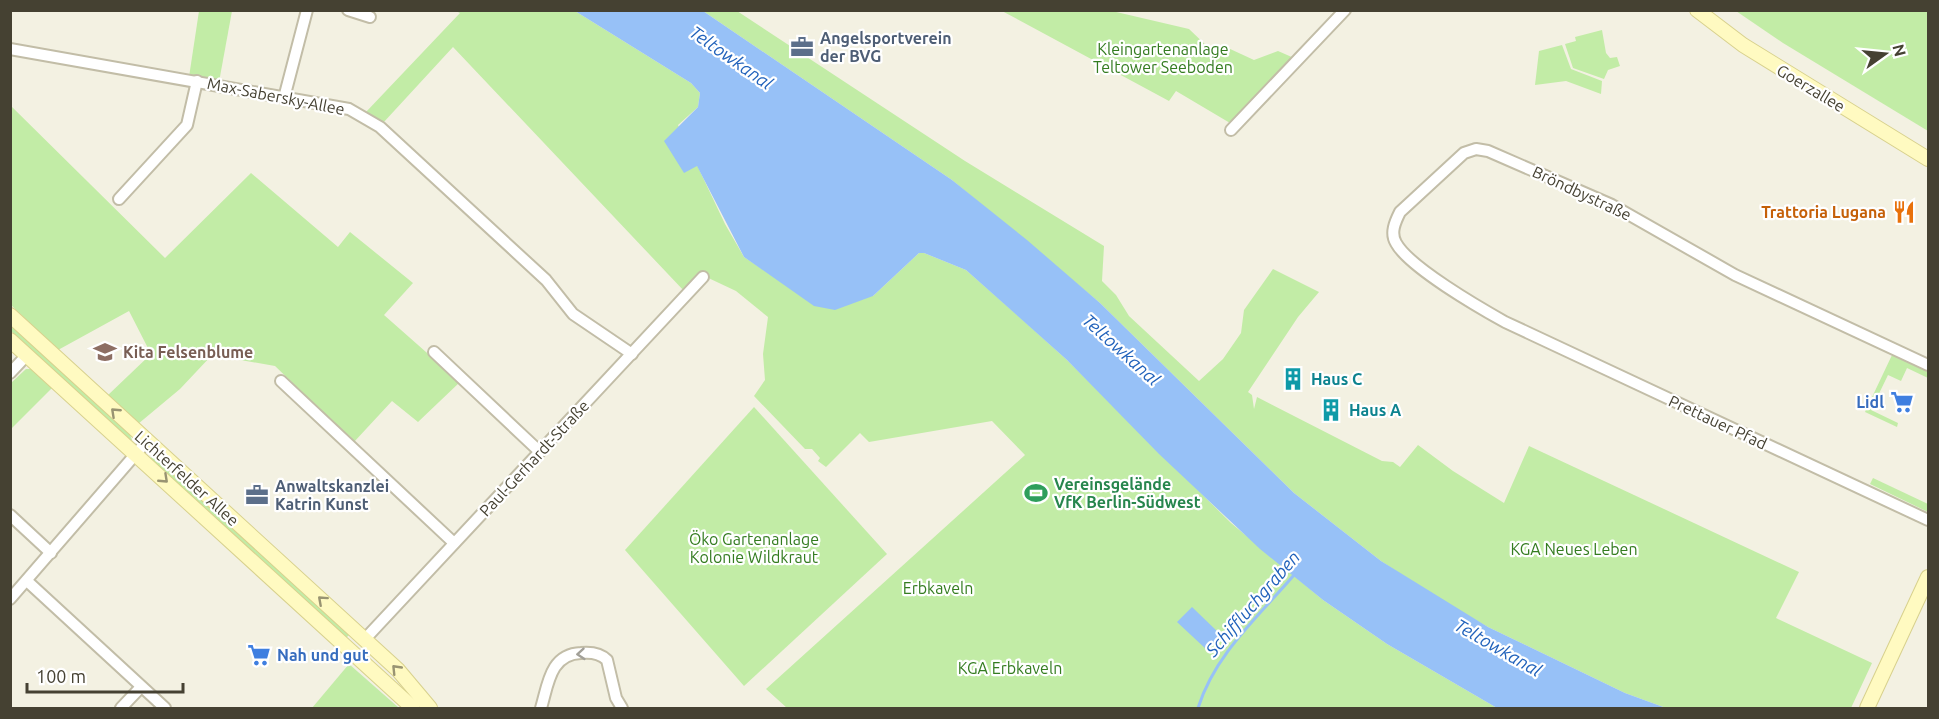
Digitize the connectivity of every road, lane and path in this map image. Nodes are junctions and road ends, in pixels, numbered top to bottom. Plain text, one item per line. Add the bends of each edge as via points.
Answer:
1 (306, 10) edge
2 (348, 10) edge
3 (1345, 10) edge
4 (1697, 10) edge
5 (370, 17) dead end
6 (10, 49) edge
7 (197, 81) junction
8 (284, 98) junction
9 (1231, 130) dead end
10 (1929, 159) edge
11 (119, 199) dead end
12 (703, 277) dead end
13 (10, 315) edge
14 (1508, 324) joint
15 (10, 340) edge
16 (434, 352) dead end
17 (632, 354) junction
18 (27, 355) junction
19 (1929, 364) edge
20 (10, 373) edge
21 (281, 381) dead end
22 (147, 441) junction
23 (539, 451) junction
24 (136, 454) junction
25 (10, 515) edge
26 (1929, 520) edge
27 (454, 543) junction
28 (51, 553) junction
29 (1929, 577) edge
30 (27, 581) junction
31 (10, 599) edge
32 (365, 639) junction
33 (354, 655) junction
34 (141, 687) junction
35 (423, 706) edge
36 (121, 708) edge
37 (165, 708) edge
38 (541, 708) edge
39 (622, 708) edge
40 (1867, 708) edge

1 - 8 street
2 - 5 street
3 - 9 street
4 - 10 main road, Goerzallee via 1743,45
6 - 7 street, Max-Sabersky-Allee
7 - 8 street, Max-Sabersky-Allee
7 - 11 street via 187,125
8 - 17 street, Max-Sabersky-Allee via 349,109 380,127 546,280 573,314
12 - 17 street, Paul-Gerhardt-Straße
22 -> 13 main road, Lichterfelder Allee
14 - 19 street, Bröndbystraße via 1449,288 1403,252 1393,235 1400,212 1464,153 1476,149 1612,205 1735,275
14 - 26 street, Prettauer Pfad
15 - 18 main road, Lichterfelder Allee
16 - 23 street
17 - 23 street, Paul-Gerhardt-Straße
18 - 20 street
18 - 24 main road, Lichterfelder Allee
21 - 27 street
22 - 24 street
32 -> 22 main road, Lichterfelder Allee
23 - 27 street, Paul-Gerhardt-Straße
24 - 28 street
24 -> 33 main road, Lichterfelder Allee
25 - 28 street
27 - 32 street, Paul-Gerhardt-Straße
28 - 30 street
29 - 40 main road
30 - 31 street
30 - 34 street
32 - 33 main road
35 -> 32 main road, Lichterfelder Allee via 398,670
33 - 35 main road, Lichterfelder Allee
34 - 36 street
34 - 37 street
39 -> 38 street via 608,660 591,653 570,655 555,665

